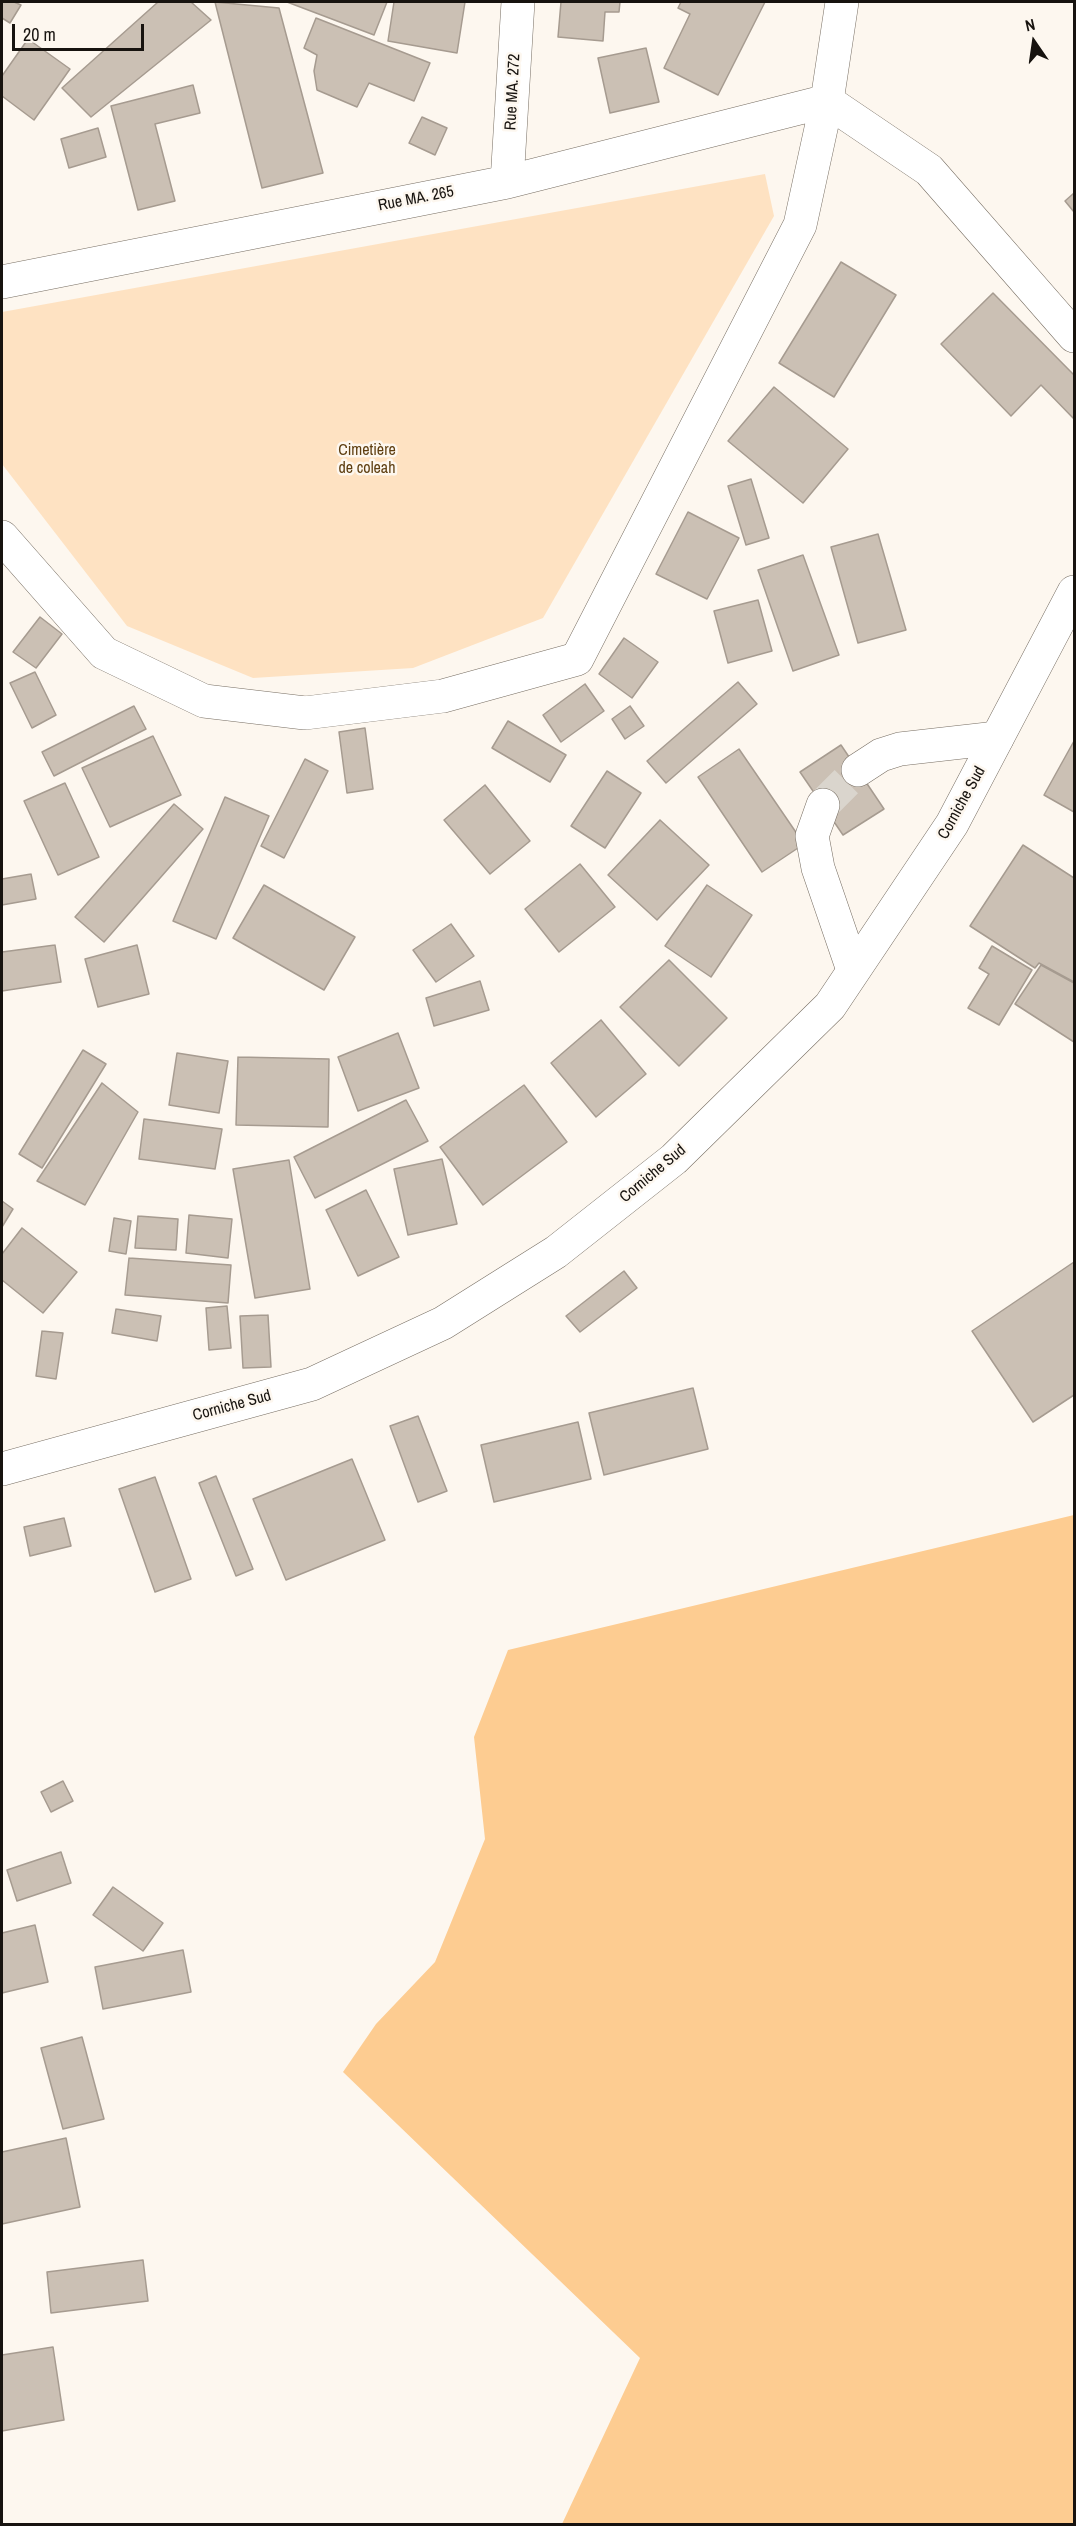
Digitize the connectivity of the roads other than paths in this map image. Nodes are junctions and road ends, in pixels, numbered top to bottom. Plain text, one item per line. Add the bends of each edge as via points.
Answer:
1 (518, 2) edge
2 (842, 2) edge
3 (827, 101) junction
4 (507, 182) junction
5 (2, 282) edge
6 (1074, 336) edge
7 (2, 537) edge
8 (1074, 592) edge
9 (997, 738) junction
10 (858, 770) tunnel mouth
11 (823, 806) tunnel mouth
12 (853, 970) junction
13 (2, 1469) edge

1 - 4 street, Rue MA. 272
2 - 3 street
3 - 4 street, Rue MA. 265
3 - 6 street via 929,170
3 - 7 street via 800,225 577,660 442,696 305,713 204,701 104,653
4 - 5 street, Rue MA. 265
8 - 9 street, Corniche Sud
9 - 10 street via 900,749 881,755
9 - 12 street, Corniche Sud via 952,824
11 - 12 street via 812,836 818,868
12 - 13 street, Corniche Sud via 830,1006 674,1159 556,1252 443,1323 312,1384

